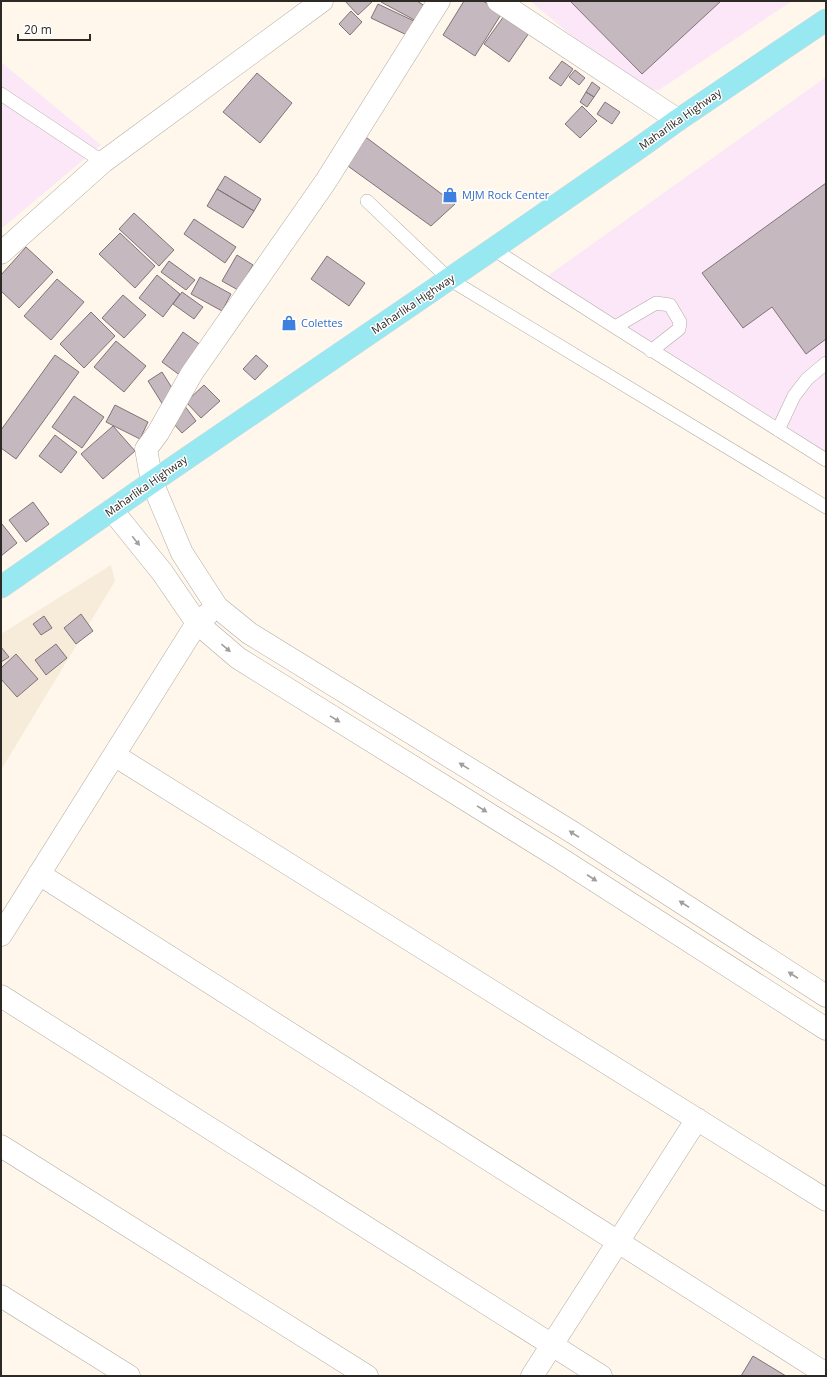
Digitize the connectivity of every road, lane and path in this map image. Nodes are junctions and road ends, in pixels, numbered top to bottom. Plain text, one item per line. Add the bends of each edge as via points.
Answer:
1 (322, 1) edge
2 (439, 1) edge
3 (498, 1) edge
4 (826, 20) edge
5 (1, 94) edge
6 (678, 120) junction
7 (103, 162) junction
8 (367, 201) dead end
9 (493, 249) junction
10 (1, 253) edge
11 (449, 279) junction
12 (615, 327) junction
13 (651, 351) junction
14 (826, 363) edge
15 (778, 430) junction
16 (826, 460) edge
17 (152, 482) junction
18 (826, 507) edge
19 (112, 510) junction
20 (1, 587) edge
21 (217, 606) junction
22 (196, 623) junction
23 (114, 755) junction
24 (39, 874) junction
25 (1, 935) edge
26 (1, 996) edge
27 (826, 996) edge
28 (826, 1029) edge
29 (697, 1119) junction
30 (1, 1146) edge
31 (826, 1200) edge
32 (618, 1242) junction
33 (1, 1296) edge
34 (552, 1345) junction
35 (826, 1374) edge
36 (129, 1376) edge
37 (367, 1376) edge
38 (532, 1376) edge
39 (602, 1376) edge

1 - 7 street
2 - 17 street via 326,181 192,373 146,449
3 - 6 street
4 - 6 highway, Maharlika Highway
5 - 7 lane
6 - 9 highway, Maharlika Highway
7 - 10 street
8 - 11 lane
9 - 11 highway, Maharlika Highway
9 - 12 lane
11 - 17 highway, Maharlika Highway
11 - 18 lane
12 - 13 lane
12 - 13 lane via 656,303 670,305 680,322 679,329
13 - 15 lane
14 - 15 lane via 807,378 794,396
15 - 16 lane
17 - 19 highway, Maharlika Highway
17 - 21 street via 182,553
19 - 20 highway, Maharlika Highway
19 -> 22 street via 162,572
21 - 22 street
27 -> 21 street via 579,837 249,633
22 - 23 street
22 -> 28 street via 238,658 558,857
23 - 24 street
23 - 29 street
24 - 25 street
24 - 32 street
26 - 34 street
29 - 31 street
29 - 32 street
30 - 37 street
32 - 34 street
32 - 35 street
33 - 36 street
34 - 38 street
34 - 39 street

